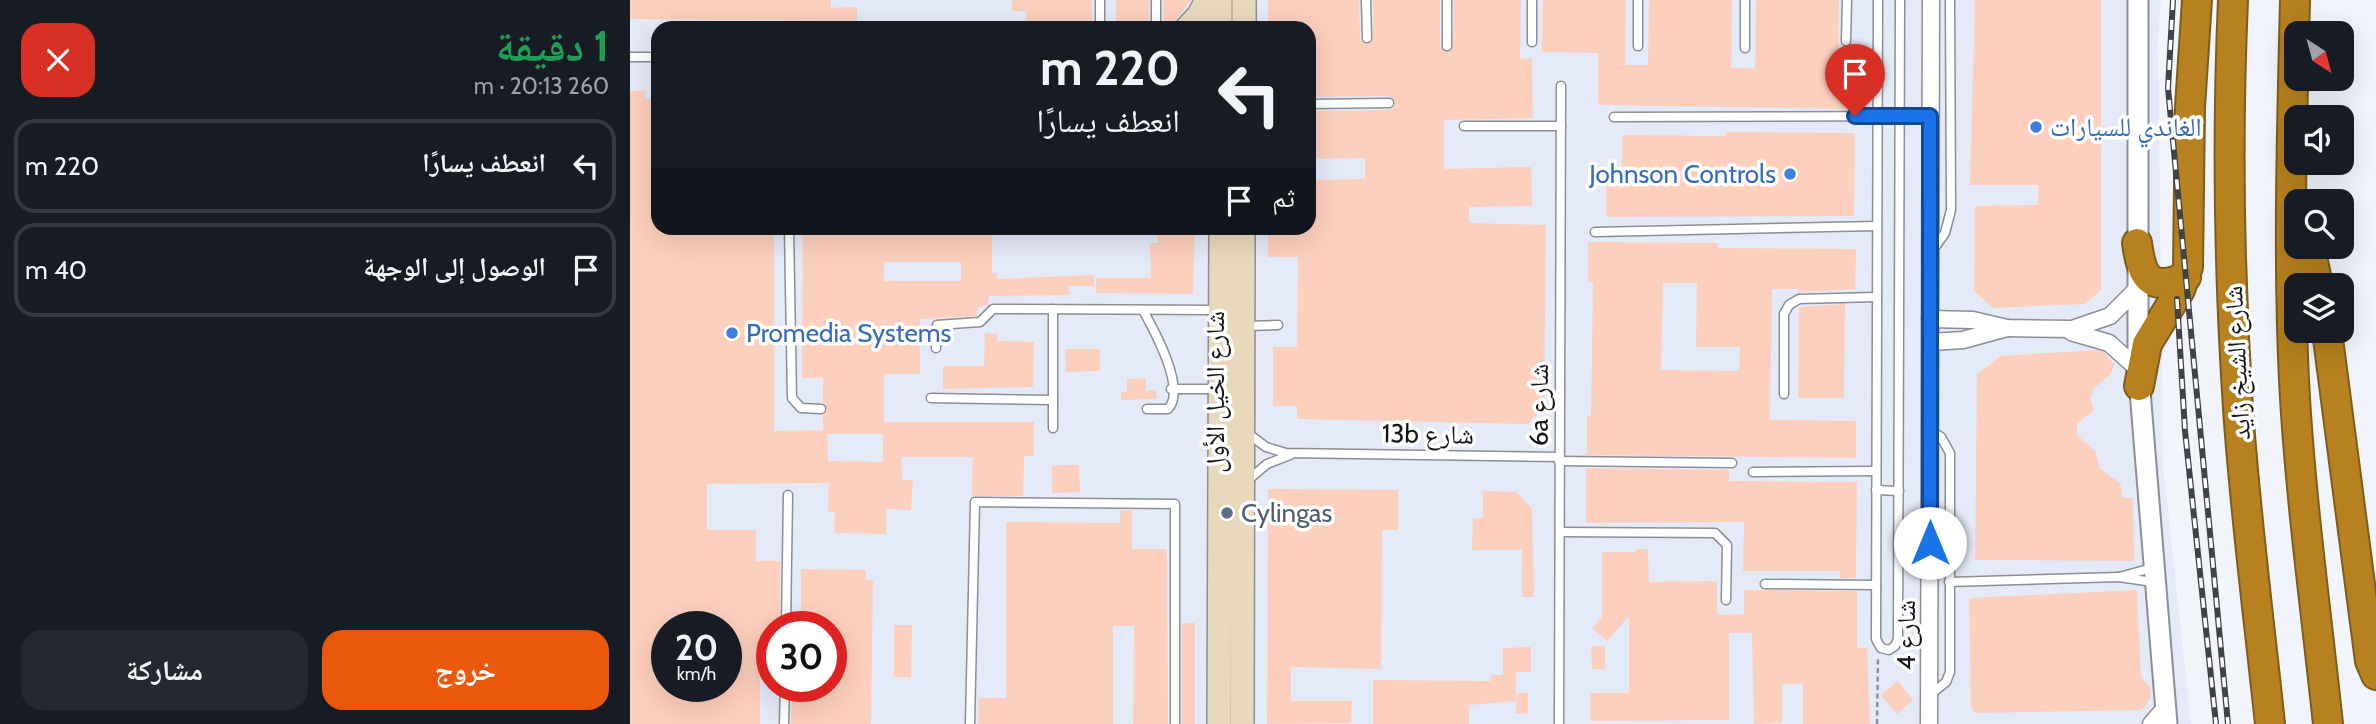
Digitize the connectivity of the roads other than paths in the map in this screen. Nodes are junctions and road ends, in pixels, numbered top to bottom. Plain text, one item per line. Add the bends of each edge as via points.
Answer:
1 (1100, 0) edge
2 (1156, 0) edge
3 (1207, 0) edge
4 (1220, 0) edge
5 (1244, 0) edge
6 (1366, 0) edge
7 (1447, 0) edge
8 (1532, 0) edge
9 (1638, 0) edge
10 (1745, 0) edge
11 (1847, 0) edge
12 (1878, 0) edge
13 (1900, 0) edge
14 (1931, 0) edge
15 (1950, 0) edge
16 (2137, 0) edge
17 (2197, 0) edge
18 (2233, 0) edge
19 (2295, 0) edge
20 (1100, 21) edge
21 (1156, 21) edge
22 (1193, 21) edge
23 (1220, 21) edge
24 (1244, 21) edge
25 (1367, 38) dead end
26 (1846, 41) dead end
27 (1532, 42) dead end
28 (1447, 46) dead end
29 (1638, 46) dead end
30 (1745, 48) dead end
31 (630, 57) edge
32 (651, 57) edge
33 (1561, 86) dead end
34 (1389, 103) dead end
35 (1316, 104) edge
36 (1877, 116) junction
37 (1900, 116) junction
38 (1930, 116) junction
39 (1614, 117) dead end
40 (1561, 125) junction
41 (1464, 126) dead end
42 (2294, 189) edge
43 (1877, 226) junction
44 (1595, 232) dead end
45 (789, 235) edge
46 (1221, 235) edge
47 (1243, 235) edge
48 (2137, 243) junction
49 (1931, 252) junction
50 (2293, 259) edge
51 (2186, 277) junction
52 (2136, 290) junction
53 (1877, 297) junction
54 (1053, 309) junction
55 (1143, 310) junction
56 (1222, 310) junction
57 (1930, 319) junction
58 (1243, 326) junction
59 (1278, 326) dead end
60 (2007, 328) junction
61 (2062, 331) junction
62 (1931, 342) junction
63 (2329, 343) edge
64 (936, 348) dead end
65 (2138, 377) junction
66 (1171, 389) junction
67 (1222, 390) junction
68 (1784, 394) dead end
69 (931, 398) dead end
70 (1053, 400) junction
71 (821, 409) dead end
72 (1147, 409) dead end
73 (1053, 428) dead end
74 (1242, 428) junction
75 (1931, 431) junction
76 (1296, 453) junction
77 (1559, 459) junction
78 (1732, 463) dead end
79 (1876, 471) junction
80 (1753, 472) dead end
81 (1244, 484) junction
82 (1876, 490) junction
83 (1899, 491) junction
84 (788, 495) dead end
85 (1560, 532) junction
86 (2153, 575) junction
87 (2119, 577) junction
88 (1949, 582) junction
89 (1765, 584) dead end
90 (1876, 585) junction
91 (1726, 600) dead end
92 (786, 611) edge
93 (2370, 627) edge
94 (2376, 675) edge
95 (1930, 695) junction
96 (785, 702) edge
97 (2166, 716) edge
98 (784, 724) edge
99 (970, 724) edge
100 (1175, 724) edge
101 (1219, 724) edge
102 (1242, 724) edge
103 (1559, 724) edge
104 (1929, 724) edge
105 (2151, 724) edge
106 (2270, 724) edge
107 (2328, 724) edge

1 - 20 lane
2 - 21 lane
3 - 22 main road
4 - 23 main road
5 - 24 main road
6 - 25 lane
7 - 28 lane
8 - 27 lane
9 - 29 lane
10 - 30 lane
11 - 26 lane
12 - 36 lane
13 - 37 lane
14 - 38 street, شارع 4
15 - 49 lane via 1951,210 1945,233
16 - 48 street
17 - 51 highway
18 - 106 highway, شارع الشيخ زايد via 2234,330 2244,482
19 - 42 highway
31 - 32 lane
33 - 40 lane, 6a شارع
34 - 35 lane
36 - 37 lane
36 - 39 lane
36 - 43 lane
37 - 38 lane
37 - 83 lane
38 - 49 street, شارع 4
40 - 41 lane
40 - 77 lane, 6a شارع
43 - 44 lane
43 - 53 lane
45 - 71 lane via 792,398 801,408
46 - 56 main road, شارع الخيل الأول
47 - 58 main road, شارع الخيل الأول
48 - 51 highway via 2143,270 2151,281 2166,284
48 - 52 street
49 - 57 street, شارع 4
50 - 107 highway via 2297,429
51 - 65 highway via 2147,344
52 - 61 street via 2102,321
52 - 65 street
53 - 68 lane via 1799,299 1789,305 1784,314
53 - 79 lane
54 - 55 lane
54 - 64 lane via 993,309 980,322 940,323
54 - 70 lane
55 - 56 lane
55 - 66 lane via 1168,357
56 - 67 main road, شارع الخيل الأول
57 - 60 street via 1973,320
57 - 62 street, شارع 4
58 - 59 lane
58 - 74 main road, شارع الخيل الأول
60 - 61 street
60 - 62 street via 1963,340
61 - 65 street via 2109,343
62 - 75 street, شارع 4
63 - 93 highway
65 - 86 street
66 - 67 lane
66 - 72 lane via 1171,408
67 - 101 main road, شارع الخيل الأول
69 - 70 lane
70 - 73 lane
74 - 76 lane, 13b شارع via 1266,447
74 - 81 main road, شارع الخيل الأول
75 - 88 lane via 1941,437 1950,453
75 - 95 street, شارع 4
76 - 77 lane, 13b شارع
76 - 81 lane, 13b شارع via 1267,464
77 - 78 lane, 13b شارع
77 - 85 lane, 6a شارع
79 - 80 lane
79 - 82 lane
81 - 102 main road, شارع الخيل الأول
82 - 83 lane
82 - 90 lane
83 - 90 lane via 1898,639 1892,649 1878,646
84 - 92 lane
85 - 91 lane via 1715,533 1727,545
85 - 103 lane, 6a شارع
86 - 87 lane
86 - 87 lane
86 - 97 street
87 - 88 lane
88 - 95 lane via 1950,672 1946,682
89 - 90 lane
93 - 94 highway
95 - 104 street, شارع 4
96 - 98 lane
97 - 105 street
99 - 100 lane via 975,502 1175,504

